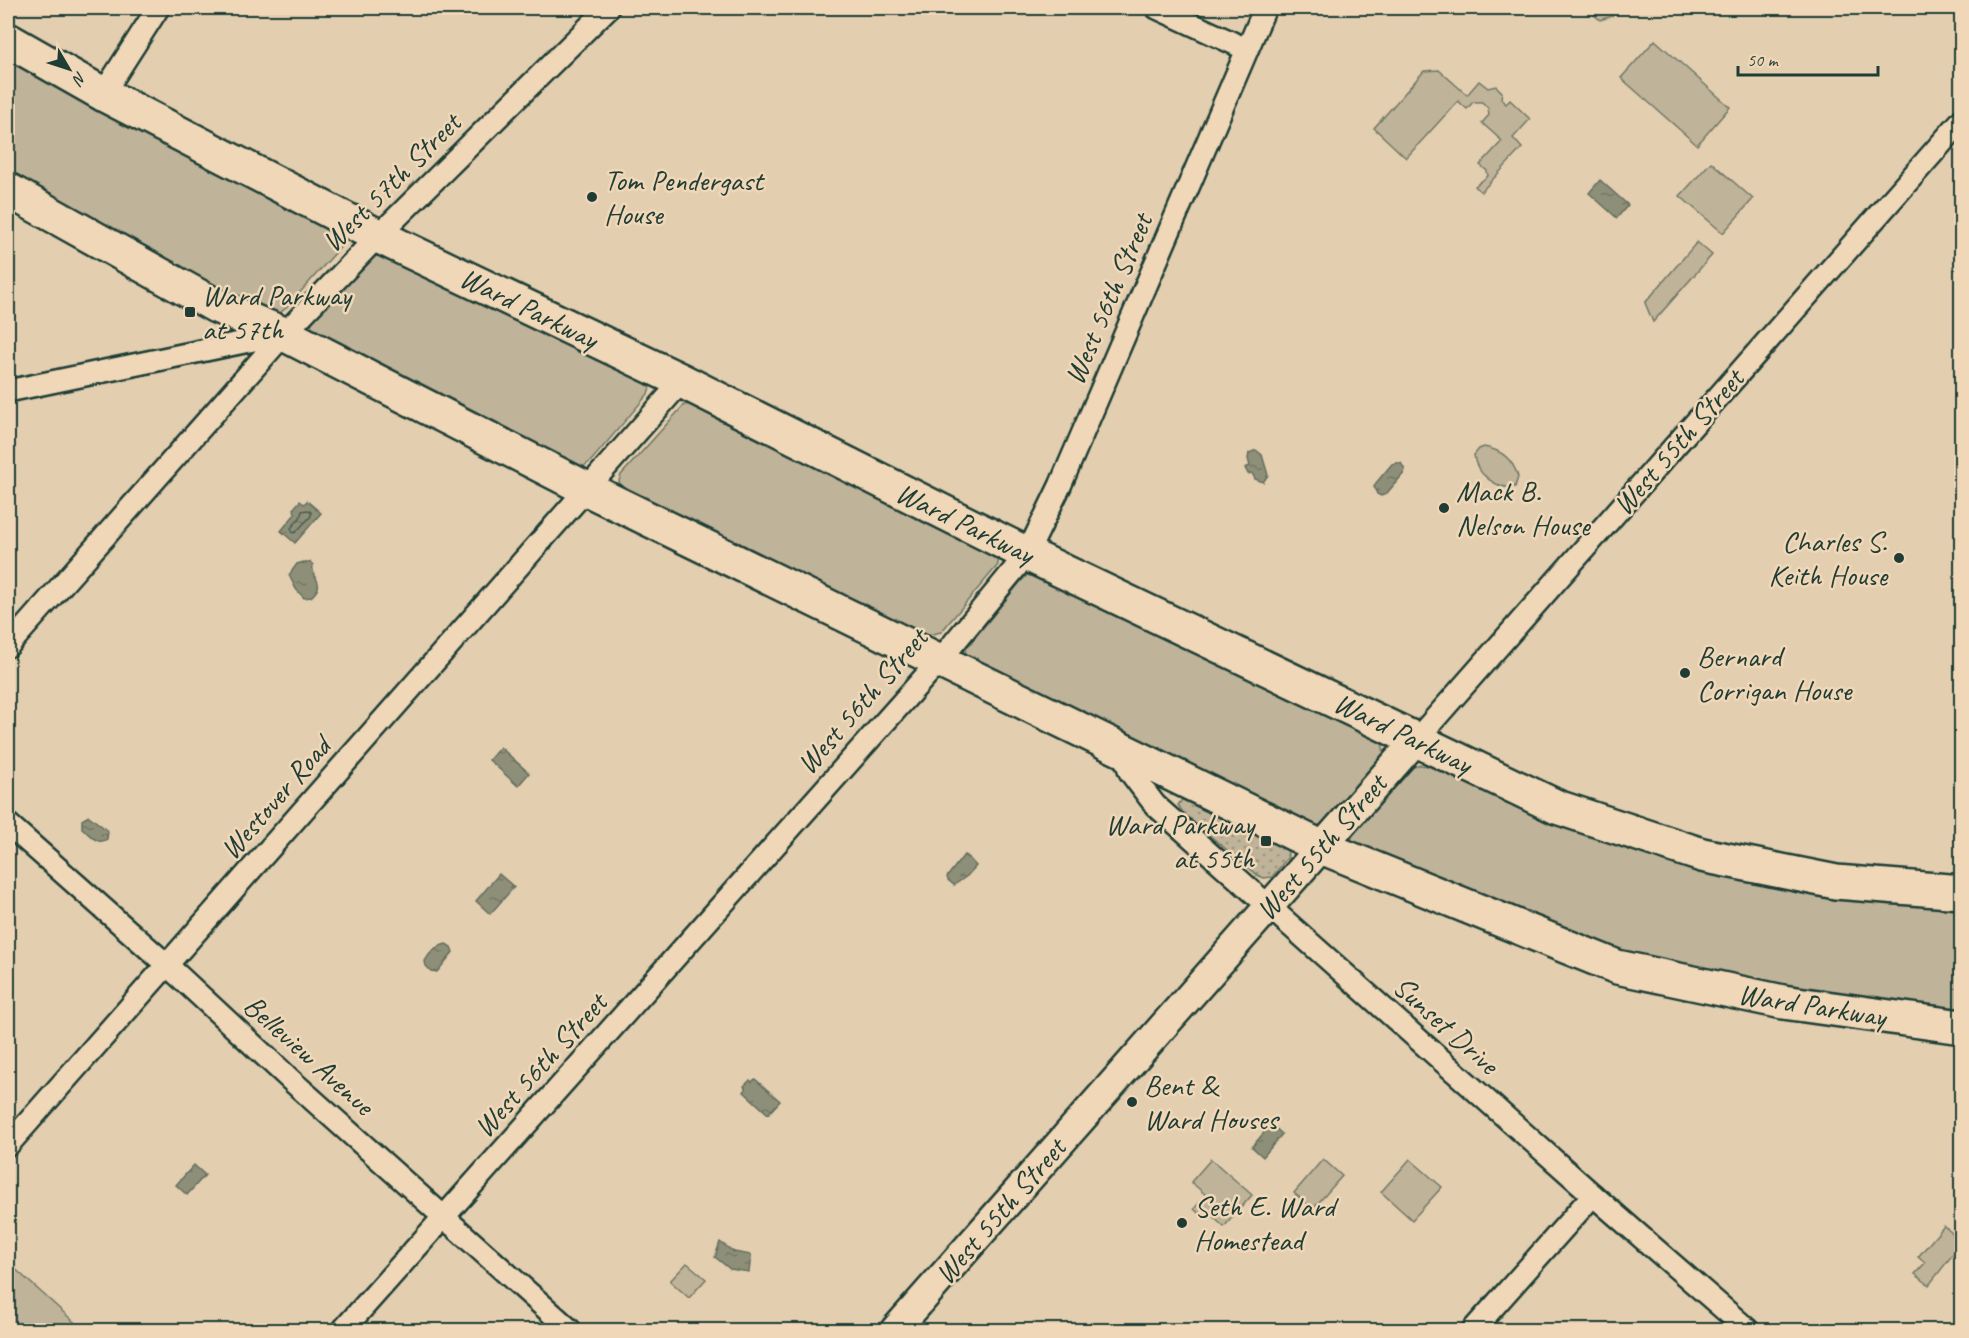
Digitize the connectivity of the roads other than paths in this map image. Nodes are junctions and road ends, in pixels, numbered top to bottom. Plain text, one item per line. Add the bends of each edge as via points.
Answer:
1 (158, 8) edge
2 (608, 8) edge
3 (1157, 8) edge
4 (1265, 8) edge
5 (8, 40) edge
6 (1246, 49) junction
7 (103, 94) junction
8 (1962, 120) edge
9 (8, 190) edge
10 (378, 236) junction
11 (284, 334) junction
12 (682, 381) junction
13 (8, 391) edge
14 (587, 489) junction
15 (1027, 554) junction
16 (8, 646) edge
17 (940, 660) junction
18 (1416, 740) junction
19 (1122, 749) junction
20 (8, 824) edge
21 (1321, 847) junction
22 (1962, 892) edge
23 (1268, 907) junction
24 (167, 965) junction
25 (1962, 1027) edge
26 (8, 1145) edge
27 (1593, 1196) junction
28 (445, 1217) junction
29 (344, 1330) edge
30 (570, 1330) edge
31 (895, 1330) edge
32 (1473, 1330) edge
33 (1748, 1330) edge

1 - 7 street
2 - 10 street, West 57th Street
3 - 6 street
4 - 6 street, West 56th Street
5 - 7 main road, Ward Parkway
6 - 15 street, West 56th Street via 1060,486
7 - 10 main road, Ward Parkway
8 - 18 street, West 55th Street
9 - 11 main road, Ward Parkway via 216,306
10 - 11 street, West 57th Street
10 - 12 main road, Ward Parkway
11 - 13 street
11 - 14 main road, Ward Parkway
11 - 16 street, West 57th Street
12 - 14 street, Westover Road
12 - 15 main road, Ward Parkway
14 - 17 main road, Ward Parkway
14 - 24 street, Westover Road
15 - 17 street, West 56th Street
15 - 18 main road, Ward Parkway
17 - 19 main road, Ward Parkway
17 - 28 street, West 56th Street
18 - 21 main road, West 55th Street
18 - 22 main road, Ward Parkway via 1557,807 1702,855 1836,882
19 - 21 main road, Ward Parkway
19 - 23 street, Sunset Drive via 1130,772 1155,805
20 - 24 street, Belleview Avenue
21 - 23 main road, West 55th Street
21 - 25 main road, Ward Parkway via 1617,967 1783,1002
23 - 27 street, Sunset Drive
23 - 31 main road, West 55th Street
24 - 26 street, Westover Road
24 - 28 street, Belleview Avenue
27 - 32 street
27 - 33 street, Sunset Drive
28 - 29 street, West 56th Street
28 - 30 street, Belleview Avenue

